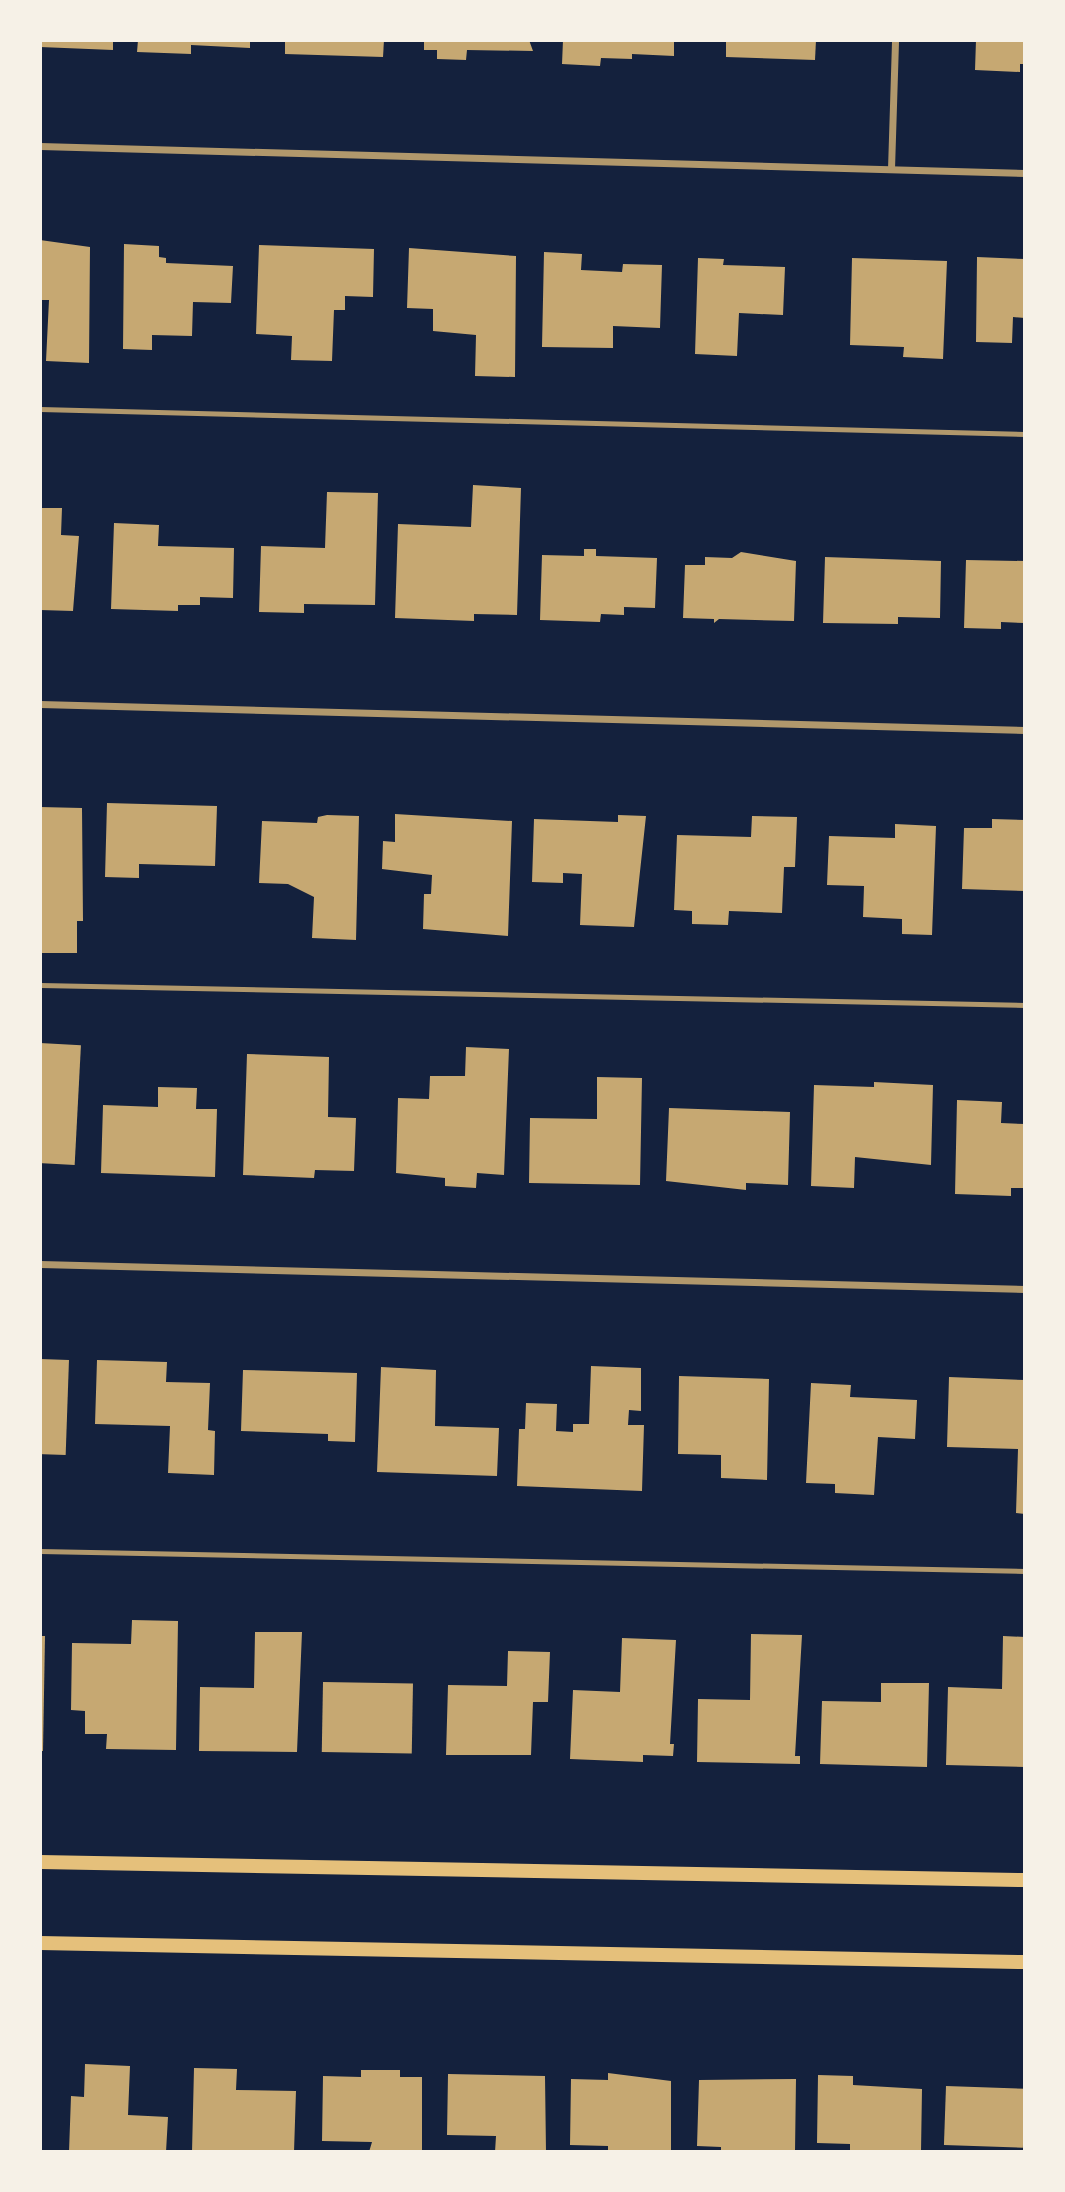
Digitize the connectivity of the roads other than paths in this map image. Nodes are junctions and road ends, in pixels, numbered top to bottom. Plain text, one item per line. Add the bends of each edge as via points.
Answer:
1 (895, 40) edge
2 (40, 146) edge
3 (891, 169) junction
4 (1025, 173) edge
5 (40, 409) edge
6 (1025, 434) edge
7 (40, 704) edge
8 (1025, 730) edge
9 (40, 985) edge
10 (1025, 1005) edge
11 (40, 1264) edge
12 (1025, 1289) edge
13 (40, 1551) edge
14 (1025, 1571) edge
15 (40, 1862) edge
16 (1025, 1880) edge
17 (40, 1942) edge
18 (1025, 1962) edge

1 - 3 street
2 - 3 street
3 - 4 street
5 - 6 lane
7 - 8 street
9 - 10 lane
11 - 12 street
13 - 14 lane
15 - 16 main road
17 - 18 main road

